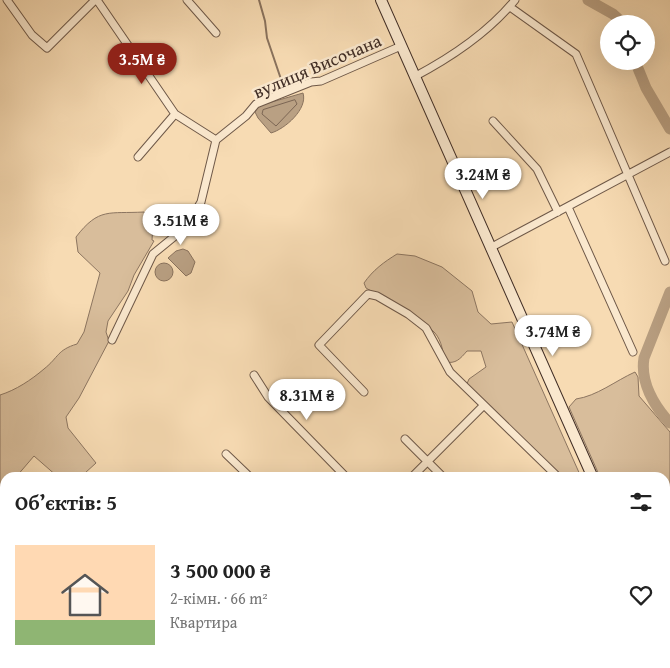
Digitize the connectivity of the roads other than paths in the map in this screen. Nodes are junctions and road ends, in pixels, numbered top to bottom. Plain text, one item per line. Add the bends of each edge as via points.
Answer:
1 (7, 0) edge
2 (96, 0) edge
3 (187, 0) edge
4 (381, 0) edge
5 (515, 0) edge
6 (510, 7) junction
7 (216, 33) dead end
8 (401, 46) junction
9 (414, 77) junction
10 (175, 114) junction
11 (493, 120) dead end
12 (216, 140) junction
13 (670, 152) edge
14 (138, 158) dead end
15 (628, 173) junction
16 (568, 207) junction
17 (558, 212) junction
18 (490, 248) junction
19 (665, 261) dead end
20 (112, 340) dead end
21 (633, 352) dead end
22 (254, 374) dead end
23 (364, 392) dead end
24 (483, 406) junction
25 (405, 438) dead end
26 (226, 454) dead end
27 (427, 461) junction
28 (245, 472) edge
29 (341, 472) edge
30 (417, 472) edge
31 (438, 472) edge
32 (553, 472) edge
33 (590, 472) edge

1 - 2 street via 32,35 47,48
2 - 10 street
3 - 7 street
4 - 8 main road
5 - 6 street
6 - 9 street via 493,25 441,63
6 - 15 street via 576,54
8 - 9 main road
8 - 12 street, вулиця Височана via 321,81 256,104
9 - 18 main road
10 - 12 street
10 - 14 street
11 - 17 street via 537,169
12 - 20 street via 201,202 186,227 153,254
13 - 15 street
15 - 16 street
15 - 19 street
16 - 17 street
16 - 21 street
17 - 18 street
18 - 33 main road
22 - 29 street via 268,397
23 - 24 street via 319,345 368,294 408,314 426,328 450,372
24 - 27 street
24 - 32 street
25 - 27 street
26 - 28 street
27 - 30 street
27 - 31 street

